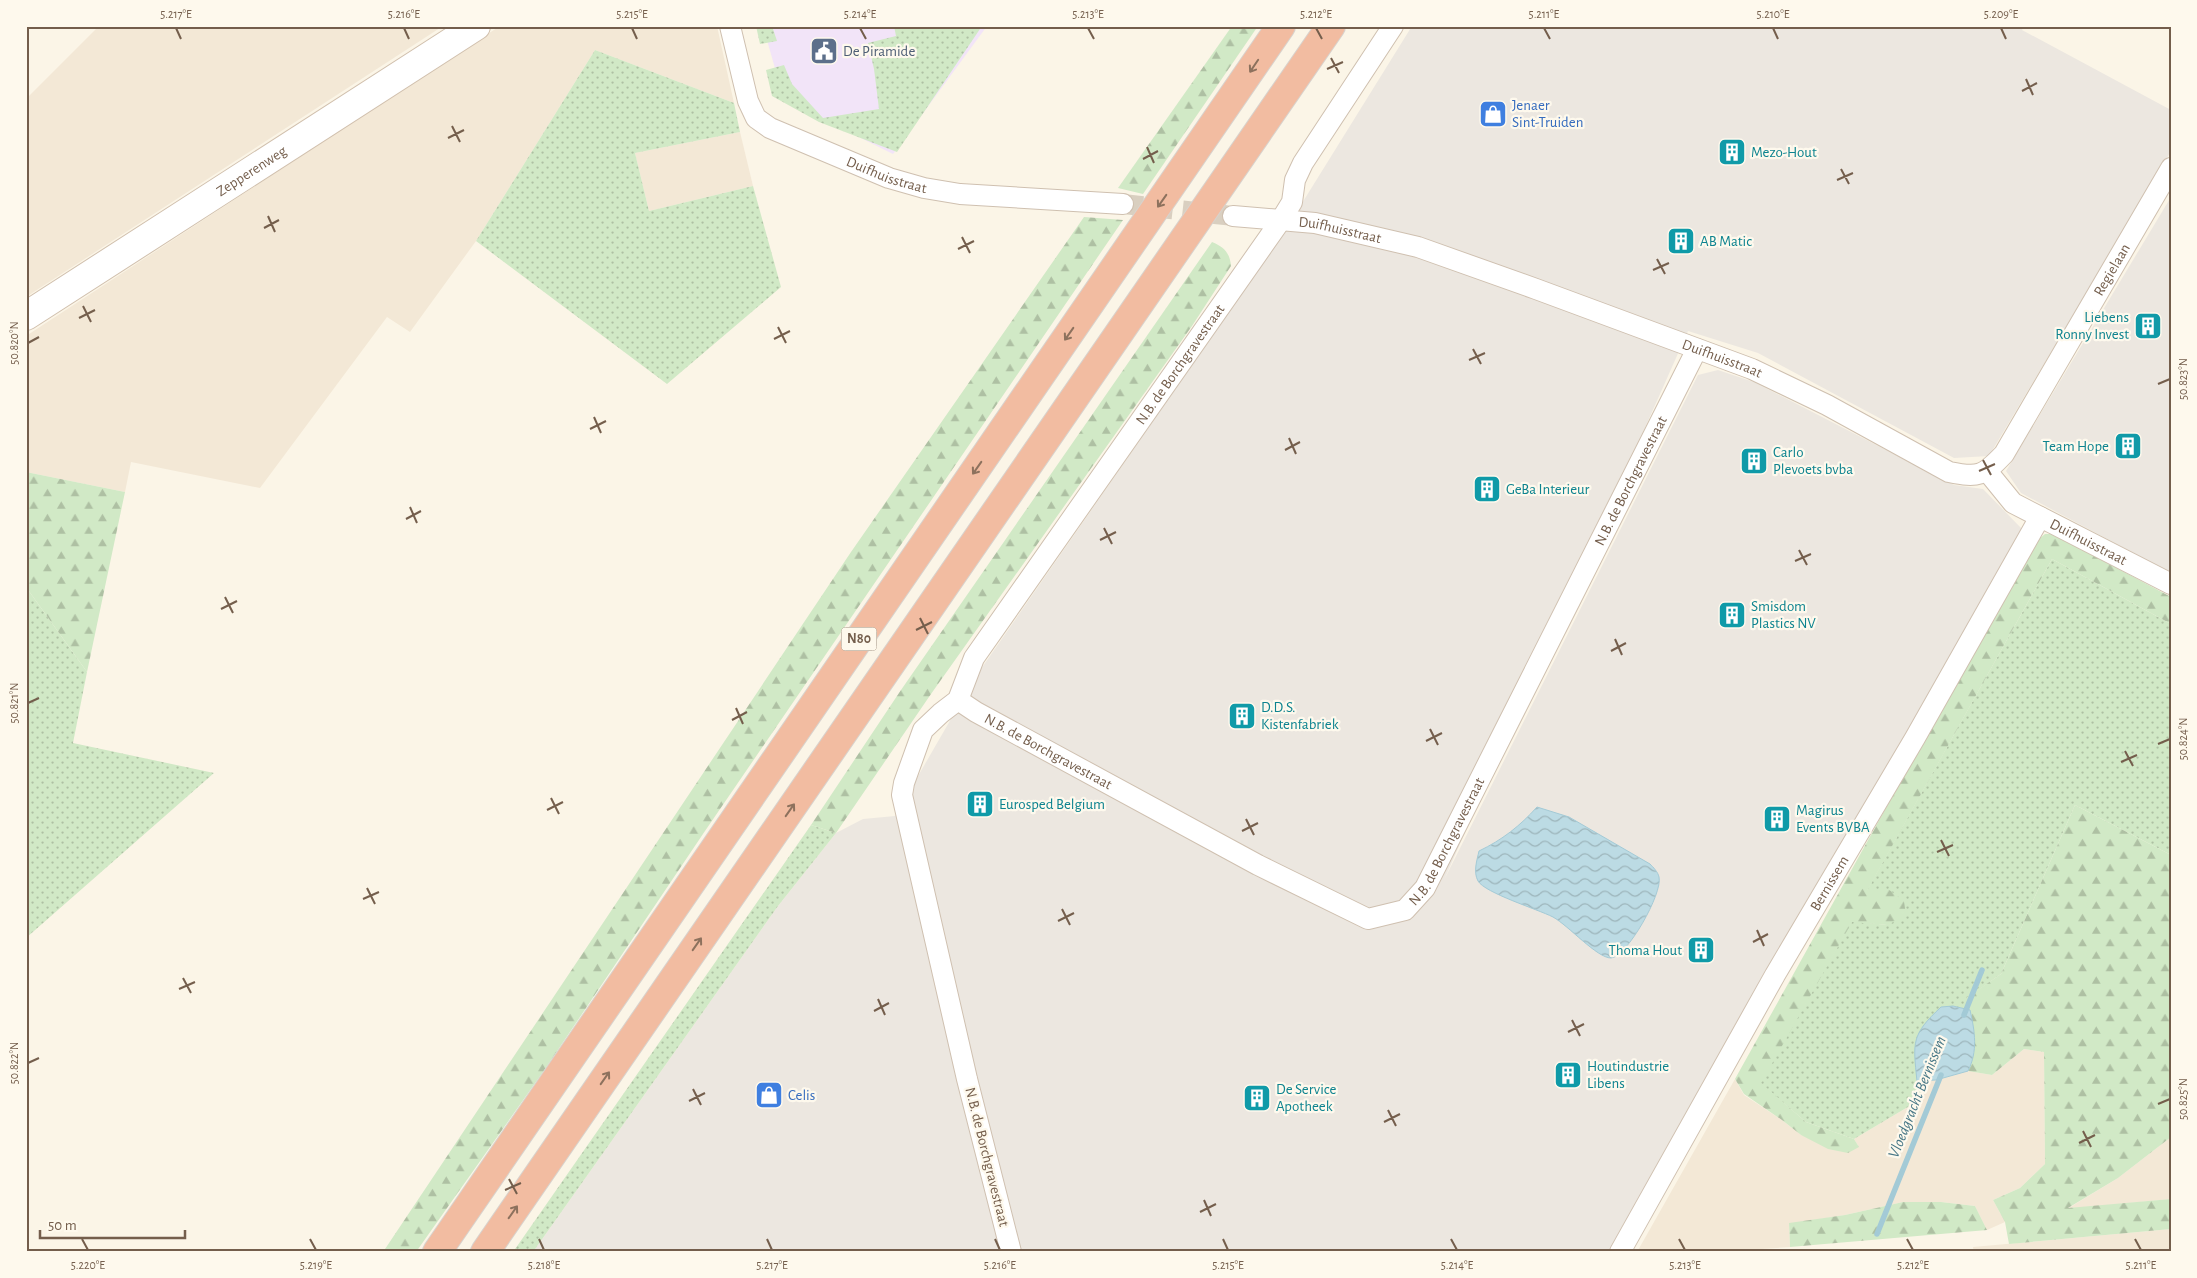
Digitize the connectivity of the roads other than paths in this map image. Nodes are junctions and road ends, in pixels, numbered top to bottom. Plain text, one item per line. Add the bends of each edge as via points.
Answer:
1 (476, 26) edge
2 (730, 26) edge
3 (1281, 26) edge
4 (1331, 26) edge
5 (1393, 26) edge
6 (2171, 168) edge
7 (1123, 204) tunnel mouth
8 (1233, 216) tunnel mouth
9 (1281, 220) junction
10 (26, 316) edge
11 (1697, 349) junction
12 (1988, 471) junction
13 (2040, 516) junction
14 (2171, 584) edge
15 (958, 700) junction
16 (437, 1252) edge
17 (485, 1252) edge
18 (1011, 1252) edge
19 (1620, 1252) edge

1 - 10 street, Zepperenweg
2 - 7 street, Duifhuisstraat via 748,101 756,118 770,128 889,178 924,188 960,194
3 -> 16 highway, N80
17 -> 4 highway, N80
5 - 9 street, N.B. de Borchgravestraat via 1303,163 1295,180 1292,202
6 - 12 street, Regielaan via 2004,454
8 - 9 street, Duifhuisstraat
9 - 11 street, Duifhuisstraat via 1315,223 1418,247
9 - 15 street, N.B. de Borchgravestraat via 974,658
11 - 12 street, Duifhuisstraat via 1752,368 1949,472 1970,476
11 - 15 street, N.B. de Borchgravestraat via 1425,888 1405,910 1368,919 1258,865
12 - 13 street, Duifhuisstraat via 2013,503
13 - 14 street, Duifhuisstraat
13 - 19 street, Bernissem via 1915,738 1774,975
15 - 18 street, N.B. de Borchgravestraat via 923,730 902,795 967,1079

